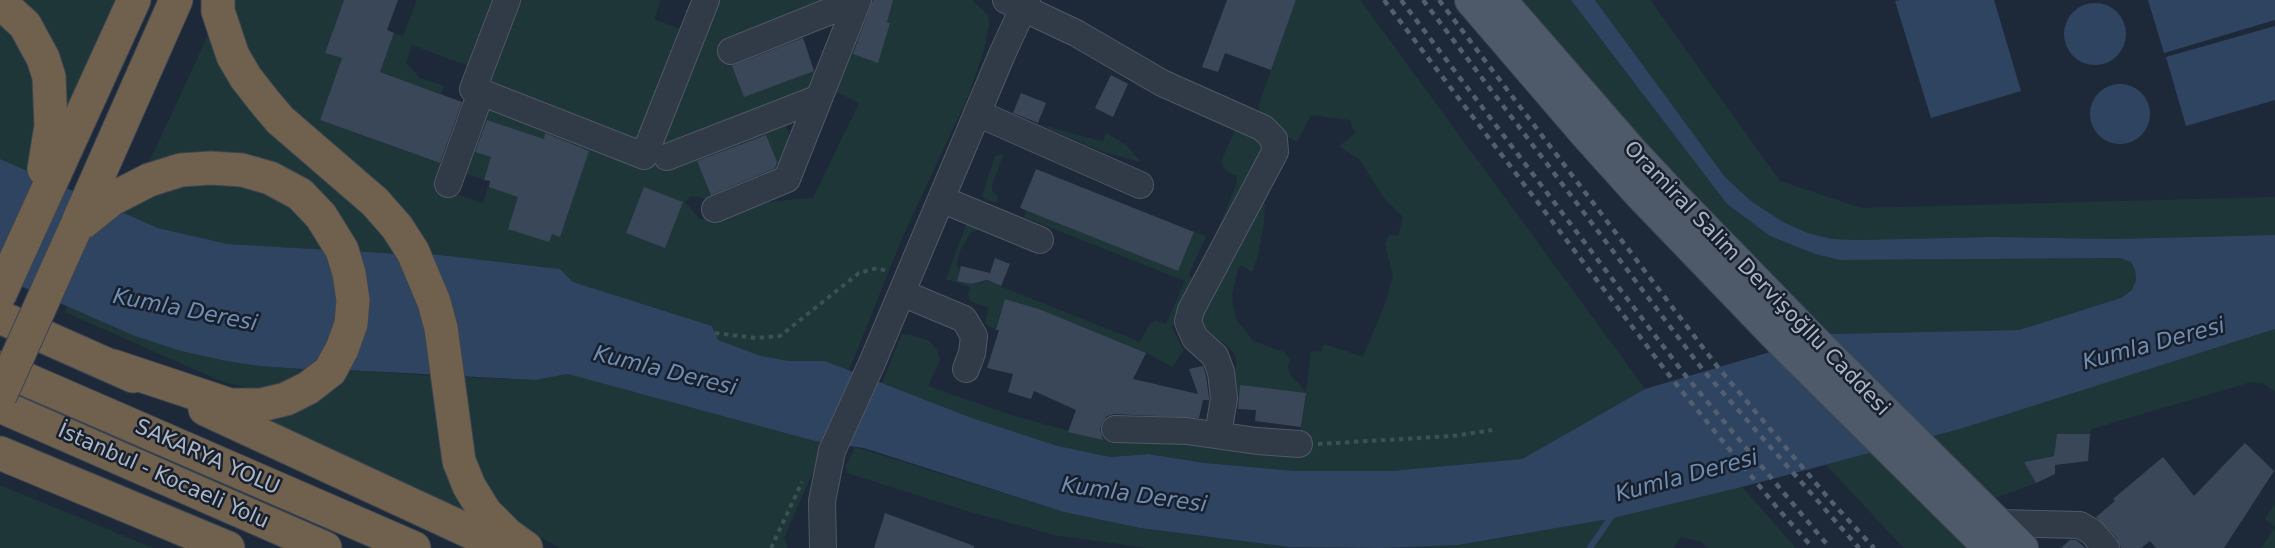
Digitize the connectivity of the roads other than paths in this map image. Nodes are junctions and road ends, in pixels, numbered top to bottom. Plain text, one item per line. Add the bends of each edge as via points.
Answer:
1 (134, 0) edge
2 (176, 0) edge
3 (218, 0) edge
4 (507, 0) edge
5 (706, 0) edge
6 (858, 0) edge
7 (1471, 0) edge
8 (1500, 0) edge
9 (0, 2) edge
10 (1019, 2) edge
11 (730, 51) dead end
12 (481, 92) junction
13 (819, 98) junction
14 (977, 113) junction
15 (667, 157) dead end
16 (448, 184) dead end
17 (1140, 185) dead end
18 (941, 199) junction
19 (715, 209) dead end
20 (37, 212) junction
21 (75, 229) junction
22 (1040, 240) dead end
23 (905, 286) junction
24 (0, 294) edge
25 (0, 317) edge
26 (1799, 342) junction
27 (113, 366) junction
28 (0, 368) edge
29 (966, 369) dead end
30 (0, 396) edge
31 (0, 406) edge
32 (1115, 429) dead end
33 (1218, 435) junction
34 (1299, 444) road end
35 (0, 453) edge
36 (115, 502) junction
37 (1980, 522) edge
38 (195, 548) edge
39 (228, 548) edge
40 (325, 548) edge
41 (414, 548) edge
42 (505, 548) edge
43 (526, 548) edge
44 (824, 548) edge
45 (2022, 548) edge
46 (2106, 548) edge

1 - 20 highway
2 - 21 highway
3 - 43 highway via 233,56 264,102 375,202 413,252 441,328 459,461 485,512
4 - 12 street via 473,89
5 - 12 street via 644,156
6 - 11 street
6 - 13 street
7 - 26 main road, Oramiral Salim Dervişoğllu Caddesi via 1586,134
8 - 26 main road, Oramiral Salim Dervişoğllu Caddesi
9 - 20 highway via 25,25 49,77 51,126
10 - 14 street
10 - 33 street via 1162,83 1263,128 1274,139 1275,152 1188,322 1195,338 1215,356 1221,372 1224,398
12 - 16 street
13 - 15 street
13 - 19 street via 787,179
14 - 17 street
14 - 18 street
18 - 22 street
18 - 23 street
20 - 24 highway
21 - 27 highway via 112,199 149,180 181,170 242,170 270,178 300,194 321,216 342,250 349,273 351,324 342,349 330,371 286,399 261,405 230,405
21 - 30 highway, bridge
23 - 29 street via 964,319 974,336
23 - 44 street via 832,451 822,501
25 - 27 highway
26 - 37 main road, Oramiral Salim Dervişoğllu Caddesi
27 - 42 highway
28 - 41 highway, SAKARYA YOLU
31 - 40 highway, İstanbul - Kocaeli Yolu
32 - 33 street
33 - 34 street
35 - 36 highway
36 - 38 highway
36 - 39 highway
37 - 45 main road, Oramiral Salim Dervişoğllu Caddesi
37 - 46 street via 2080,525

